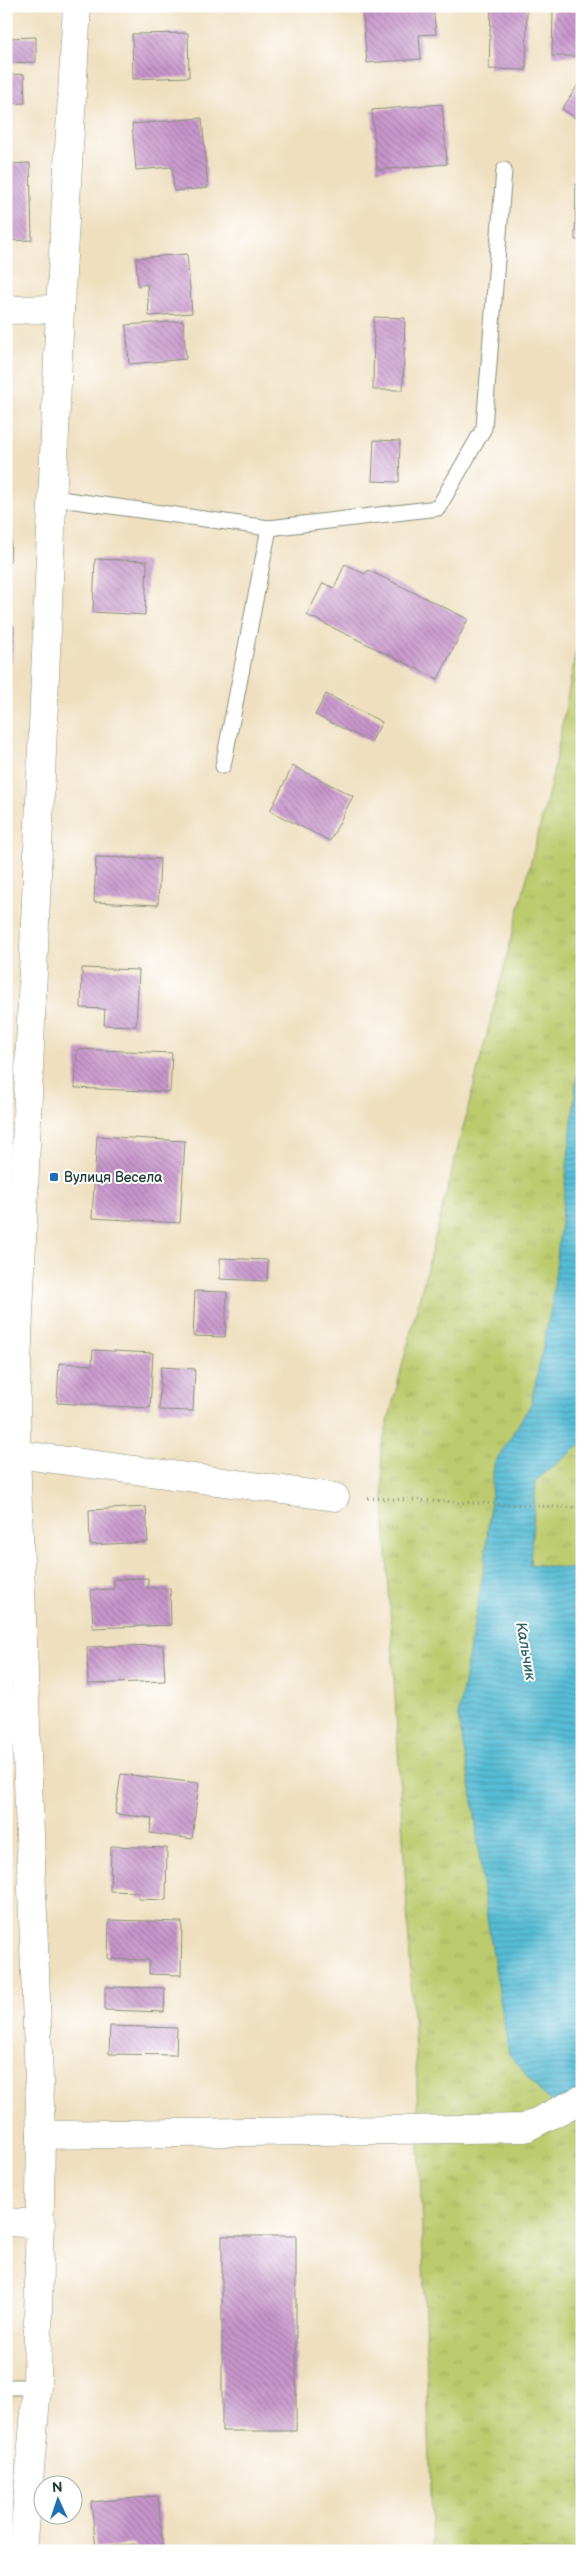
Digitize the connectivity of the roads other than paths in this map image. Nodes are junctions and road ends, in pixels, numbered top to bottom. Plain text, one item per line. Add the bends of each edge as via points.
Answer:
1 (77, 6) edge
2 (504, 170) dead end
3 (60, 309) junction
4 (6, 310) edge
5 (53, 498) junction
6 (269, 528) junction
7 (223, 766) dead end
8 (11, 1389) edge
9 (16, 1454) junction
10 (335, 1497) road end
11 (582, 2099) edge
12 (41, 2135) junction
13 (6, 2222) edge
14 (41, 2224) junction
15 (6, 2387) edge
16 (37, 2387) junction
17 (23, 2551) edge

1 - 3 street
2 - 6 lane via 484,428 438,508
3 - 4 street
3 - 5 street
5 - 6 lane
5 - 8 street
6 - 7 lane
8 - 9 street
9 - 10 street
9 - 12 street
11 - 12 street via 525,2128
12 - 14 street
13 - 14 street
14 - 16 street
15 - 16 lane
16 - 17 street

